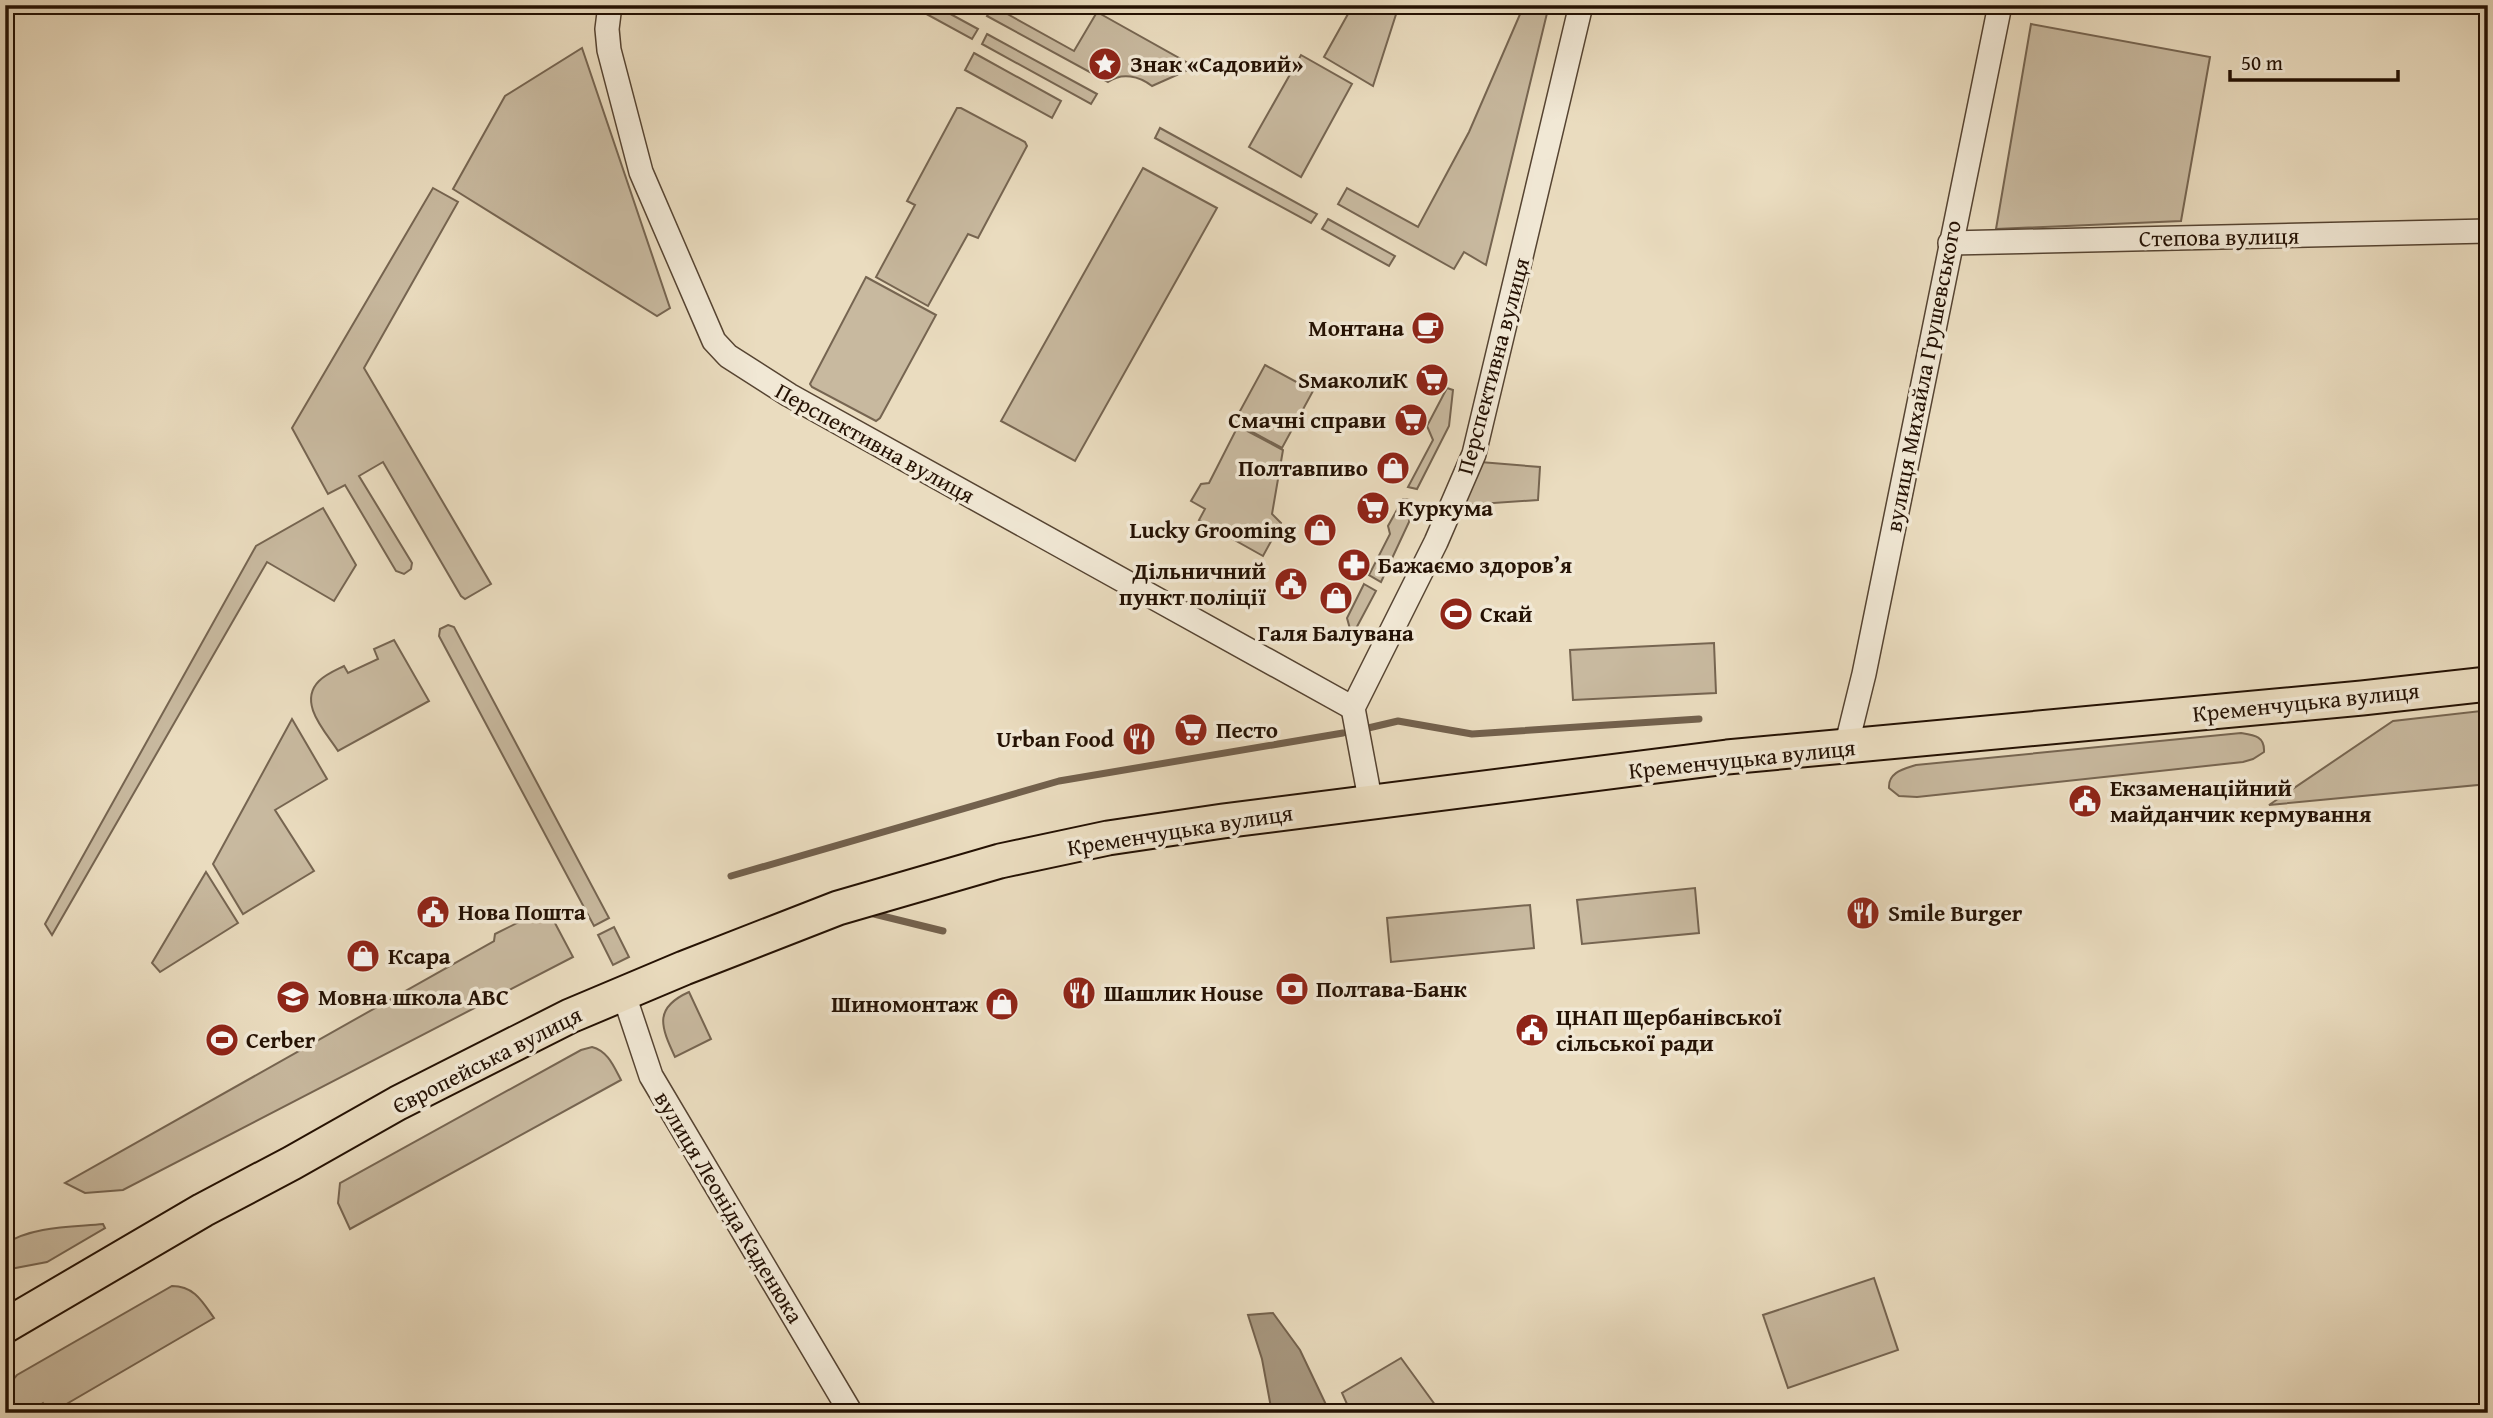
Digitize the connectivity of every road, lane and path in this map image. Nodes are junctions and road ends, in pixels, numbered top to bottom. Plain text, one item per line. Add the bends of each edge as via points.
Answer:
1 (610, 5) edge
2 (1581, 5) edge
3 (2000, 5) edge
4 (2488, 231) edge
5 (1950, 243) junction
6 (2488, 684) edge
7 (1353, 708) junction
8 (1846, 747) junction
9 (1371, 804) junction
10 (1000, 861) joint
11 (624, 995) junction
12 (5, 1326) edge
13 (851, 1413) edge

1 - 7 street, Перспективна вулиця via 610,50 641,172 718,348 800,401
2 - 7 street, Перспективна вулиця via 1474,454 1436,542
3 - 5 street, вулиця Михайла Грушевського
4 - 5 street, Степова вулиця
5 - 8 street, вулиця Михайла Грушевського
6 - 8 highway, Кременчуцька вулиця
7 - 9 street
8 - 9 highway, Кременчуцька вулиця via 1727,757
9 - 10 highway, Кременчуцька вулиця via 1108,838
10 - 11 highway, Європейська вулиця via 838,908
11 - 12 highway, Європейська вулиця via 570,1016 398,1103
11 - 13 street, вулиця Леоніда Каденюка via 651,1076

